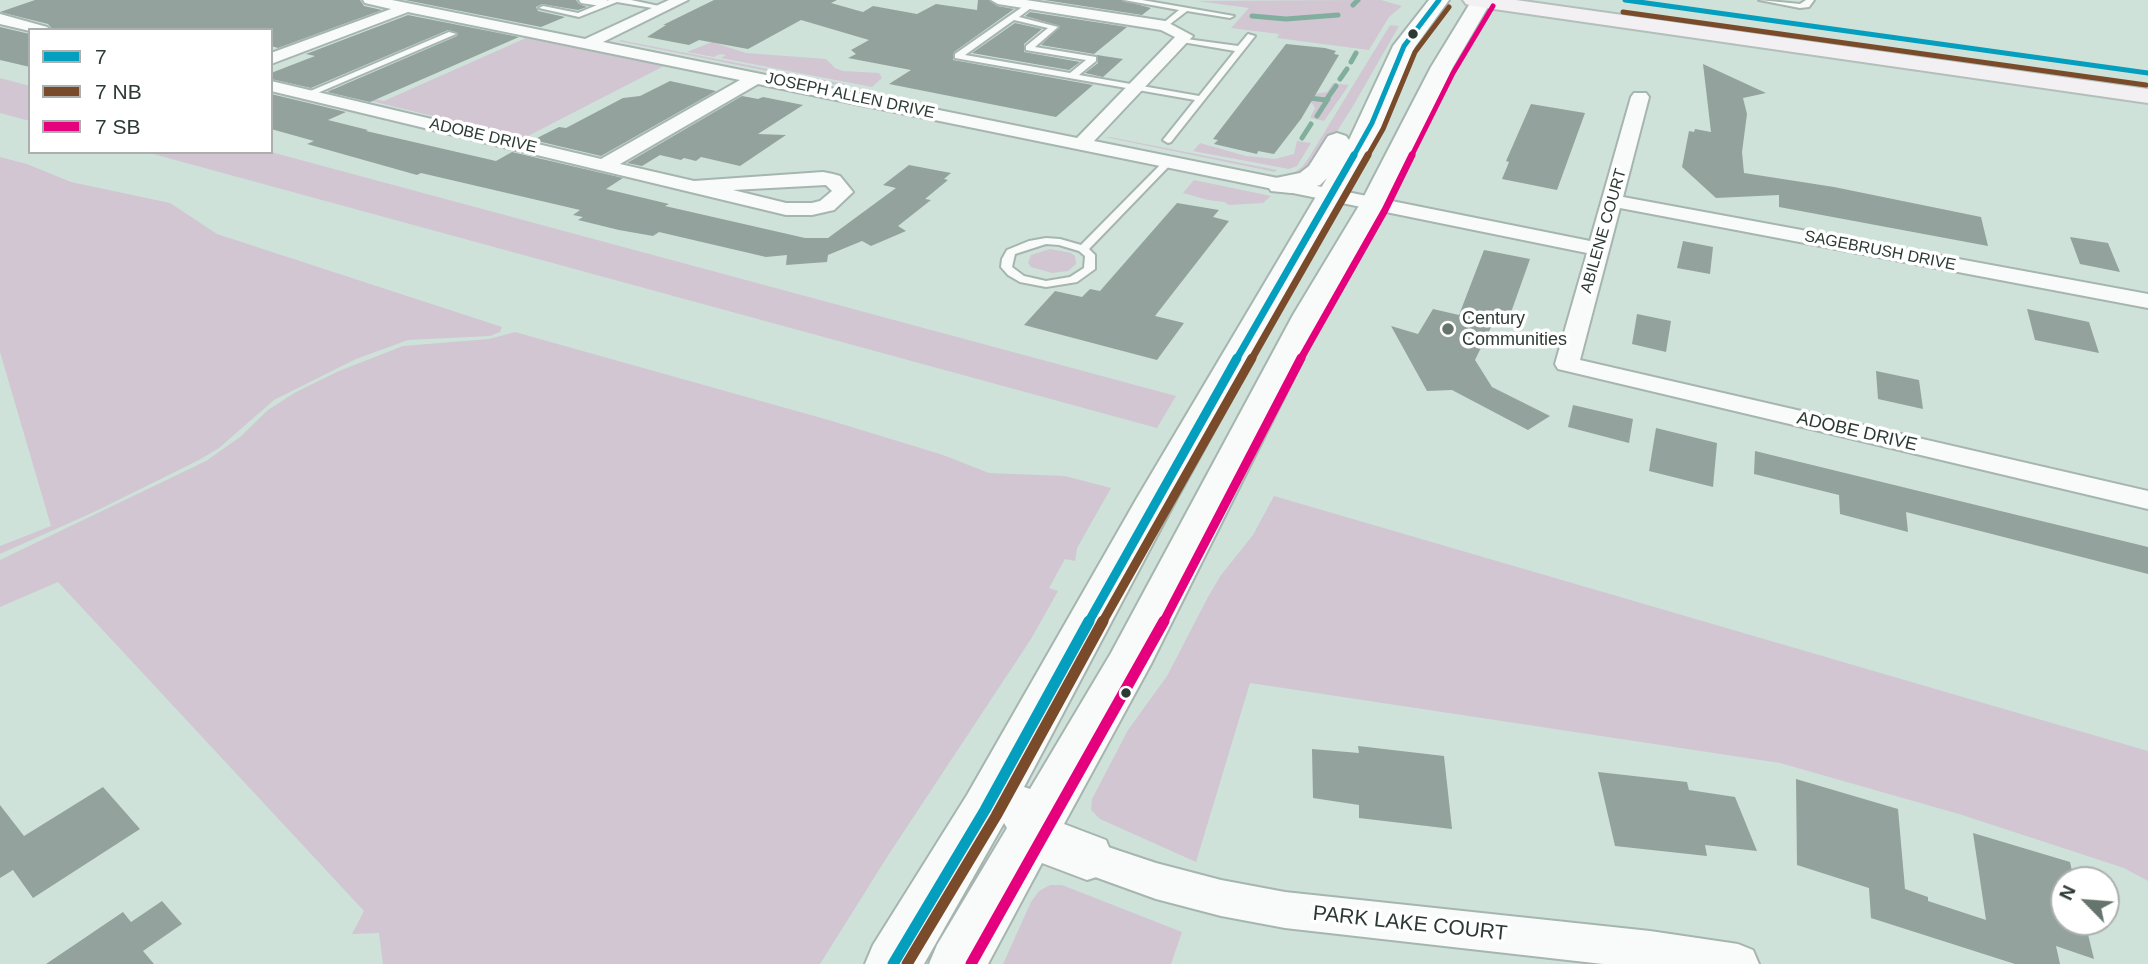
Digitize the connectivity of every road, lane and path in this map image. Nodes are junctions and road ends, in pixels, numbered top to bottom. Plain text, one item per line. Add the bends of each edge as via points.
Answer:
1 (370, 0) edge
2 (427, 0) edge
3 (564, 0) edge
4 (586, 0) edge
5 (595, 0) edge
6 (617, 0) edge
7 (681, 0) edge
8 (998, 0) edge
9 (1128, 0) edge
10 (1439, 0) edge
11 (1479, 0) edge
12 (1625, 0) edge
13 (1763, 0) edge
14 (1810, 0) edge
15 (1031, 5) junction
16 (407, 7) junction
17 (664, 8) junction
18 (1185, 9) junction
19 (1230, 16) dead end
20 (1013, 18) junction
21 (0, 19) edge
22 (1165, 26) junction
23 (34, 28) edge
24 (452, 34) dead end
25 (1251, 36) dead end
26 (1182, 40) junction
27 (587, 44) junction
28 (1240, 49) junction
29 (273, 58) edge
30 (2148, 73) edge
31 (1072, 76) junction
32 (757, 77) junction
33 (273, 87) edge
34 (1135, 87) junction
35 (305, 95) junction
36 (2148, 96) edge
37 (1640, 97) dead end
38 (1198, 98) junction
39 (1381, 101) junction
40 (1168, 140) dead end
41 (1081, 144) junction
42 (1168, 162) junction
43 (604, 165) junction
44 (1281, 185) junction
45 (695, 187) junction
46 (1329, 195) junction
47 (1612, 201) junction
48 (1374, 204) junction
49 (1083, 249) junction
50 (1599, 249) junction
51 (2148, 301) edge
52 (1567, 364) joint
53 (1280, 372) junction
54 (2148, 500) edge
55 (1081, 633) junction
56 (1033, 829) junction
57 (1087, 857) joint
58 (893, 964) edge
59 (957, 964) edge
60 (1738, 964) edge

1 - 16 street, JOSEPH ALLEN DRIVE
2 - 16 street
3 - 6 lane via 543,8 579,15
4 - 5 street via 602,1
6 - 17 lane
7 - 17 street
8 - 15 street
9 - 18 lane
10 - 39 main road via 1404,46
11 - 36 main road
11 - 48 main road
12 - 30 main road
13 - 14 lane via 1800,6
15 - 20 lane
15 - 22 street
16 - 27 street, JOSEPH ALLEN DRIVE
16 - 29 street
17 - 27 street
18 - 19 lane
18 - 22 lane
20 - 31 lane via 1054,27 1029,48 1093,59
20 - 31 lane via 958,56
21 - 23 street
22 - 26 street via 1182,33
24 - 35 lane
25 - 28 lane
26 - 28 lane
26 - 34 street
27 - 32 street, JOSEPH ALLEN DRIVE
28 - 38 lane
31 - 34 lane
32 - 41 street, JOSEPH ALLEN DRIVE
32 - 43 street
33 - 35 street, ADOBE DRIVE
34 - 38 lane
34 - 41 street
35 - 43 street, ADOBE DRIVE
37 - 47 street, ABILENE COURT
38 - 40 lane
39 - 44 main road via 1360,110 1310,179
39 - 46 main road
39 - 48 main road via 1382,124 1357,188
41 - 42 street, JOSEPH ALLEN DRIVE
42 - 44 street, JOSEPH ALLEN DRIVE
42 - 49 lane
43 - 45 street, ADOBE DRIVE
44 - 46 street, JOSEPH ALLEN DRIVE
45 - 45 street, ADOBE DRIVE via 823,178 833,180 843,192 827,206 800,210
46 - 48 street
46 - 53 main road via 1344,204 1284,318 1276,353
46 - 55 main road
47 - 50 street, ABILENE COURT
47 - 51 street, SAGEBRUSH DRIVE
48 - 50 street
48 - 53 main road
49 - 49 lane via 1060,242 1032,243 1012,252 1007,267 1020,279 1046,284 1073,280 1089,269 1090,255
50 - 52 street, ABILENE COURT
52 - 54 street, ADOBE DRIVE
53 - 56 main road via 1128,664
55 - 56 main road via 1092,656 1091,677 1028,788 1023,810
55 - 58 main road via 985,810
56 - 57 main road via 1047,842
56 - 59 main road
57 - 60 street, PARK LAKE COURT via 1221,898 1285,910

